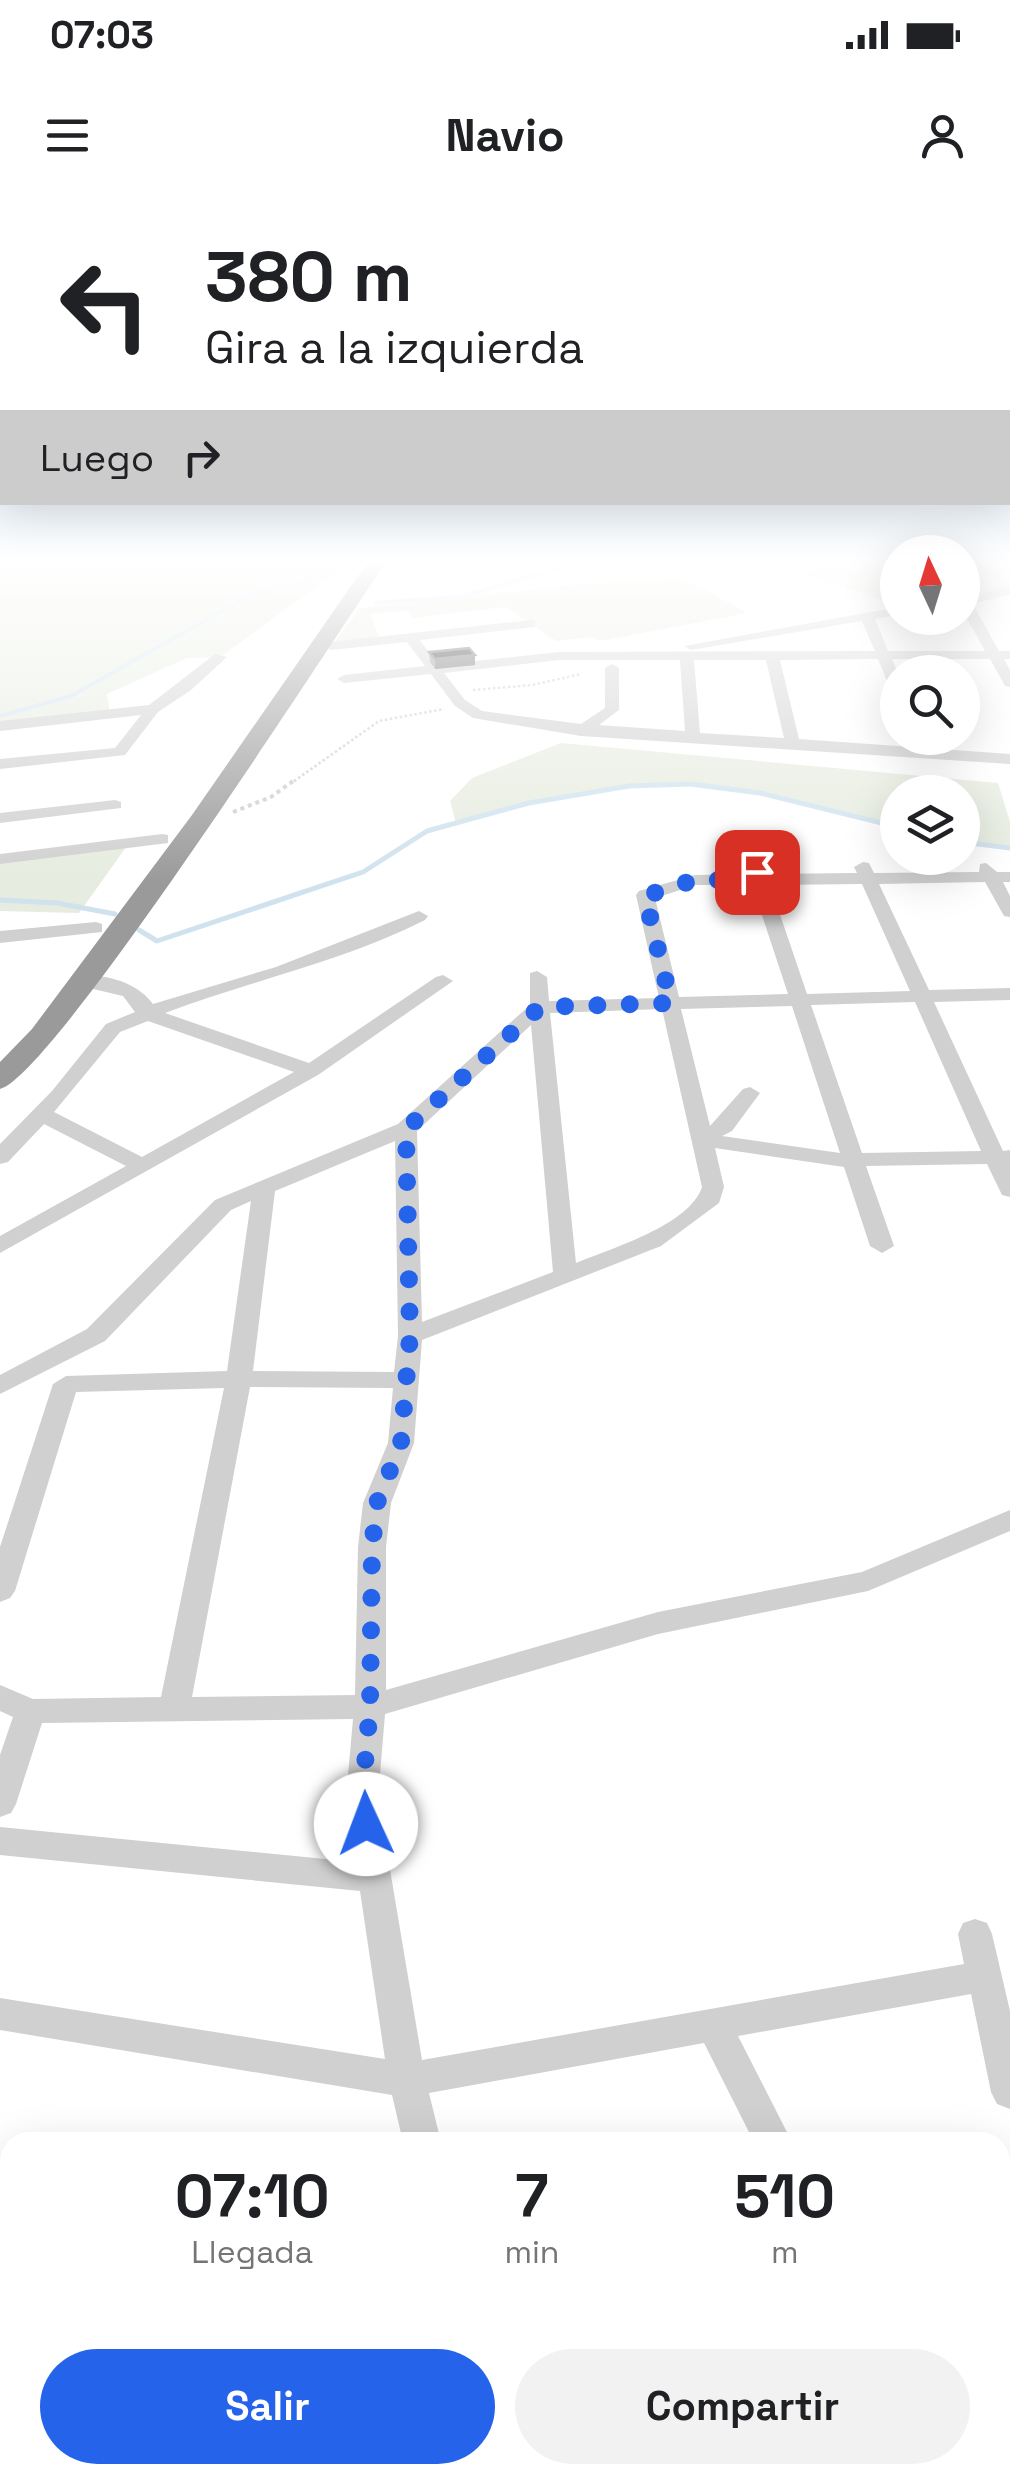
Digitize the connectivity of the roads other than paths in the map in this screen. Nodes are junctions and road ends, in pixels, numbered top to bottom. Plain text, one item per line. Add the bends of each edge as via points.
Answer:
1 (206, 670) edge
2 (282, 670) edge
3 (304, 670) edge
4 (434, 670) junction
5 (438, 670) edge
6 (615, 670) edge
7 (687, 670) edge
8 (775, 670) edge
9 (344, 680) dead end
10 (153, 709) junction
11 (0, 726) edge
12 (586, 729) junction
13 (693, 735) junction
14 (559, 740) dead end
15 (792, 742) junction
16 (880, 744) edge
17 (980, 754) edge
18 (1010, 759) edge
19 (0, 764) edge
20 (115, 805) dead end
21 (0, 818) edge
22 (162, 838) junction
23 (0, 860) edge
24 (864, 871) junction
25 (995, 873) edge
26 (758, 876) junction
27 (1010, 912) edge
28 (419, 916) dead end
29 (96, 928) junction
30 (0, 938) edge
31 (537, 978) dead end
32 (443, 981) dead end
33 (84, 982) junction
34 (1010, 994) edge
35 (922, 996) junction
36 (800, 1000) junction
37 (671, 1003) junction
38 (540, 1007) junction
39 (146, 1013) junction
40 (0, 1048) edge
41 (311, 1071) junction
42 (0, 1080) edge
43 (750, 1093) dead end
44 (41, 1114) junction
45 (406, 1129) junction
46 (702, 1140) junction
47 (0, 1157) edge
48 (1003, 1158) edge
49 (853, 1160) junction
50 (144, 1167) junction
51 (265, 1185) junction
52 (1010, 1190) edge
53 (0, 1246) edge
54 (882, 1246) dead end
55 (565, 1277) junction
56 (410, 1336) junction
57 (79, 1344) junction
58 (239, 1379) junction
59 (406, 1380) junction
60 (66, 1384) junction
61 (0, 1386) edge
62 (1010, 1520) edge
63 (0, 1592) edge
64 (0, 1697) edge
65 (370, 1707) junction
66 (174, 1710) junction
67 (30, 1711) junction
68 (0, 1804) edge
69 (0, 1841) edge
70 (374, 1878) junction
71 (975, 1934) dead end
72 (983, 1976) junction
73 (0, 2014) edge
74 (714, 2026) junction
75 (407, 2080) junction
76 (1010, 2092) edge
77 (420, 2132) edge
78 (768, 2132) edge

1 - 10 street
2 - 22 highway
3 - 33 highway
4 - 5 street
4 - 9 street
4 - 12 street via 464,707
6 - 12 street via 612,710
7 - 13 street
8 - 15 street
10 - 11 street
10 - 19 street via 120,752
12 - 13 street
12 - 14 street
13 - 15 street
15 - 16 street
17 - 18 street
20 - 21 street
22 - 23 street
22 - 29 highway
24 - 25 street
24 - 26 street
24 - 35 street
25 - 27 street
26 - 36 street
26 - 37 street via 694,880 645,896
28 - 39 street via 283,971
29 - 30 street
29 - 40 highway
31 - 38 street
32 - 41 street
33 - 39 street via 136,994
33 - 42 highway
34 - 35 street
35 - 36 street
35 - 48 street
36 - 37 street
36 - 49 street
37 - 38 street
37 - 46 street
38 - 45 street
38 - 55 street
39 - 41 street
39 - 44 street via 113,1028
41 - 50 street
43 - 46 street via 724,1126
44 - 47 street
44 - 50 street
45 - 51 street
45 - 56 street
46 - 49 street
46 - 55 street via 714,1187 708,1203 653,1242
48 - 49 street
48 - 52 street
49 - 54 street
50 - 53 street
51 - 57 street via 223,1205 96,1335
51 - 58 street
55 - 56 street
56 - 59 street
57 - 60 street
57 - 61 street
58 - 59 street
58 - 60 street
58 - 66 street
59 - 65 street via 401,1443 377,1503 372,1547
60 - 63 street
62 - 65 street via 868,1582 658,1623
64 - 67 street
65 - 66 street
65 - 70 street via 362,1798
66 - 67 street
67 - 68 street
69 - 70 street
70 - 75 street
71 - 72 street
72 - 74 street
72 - 76 street
73 - 75 street
74 - 75 street
74 - 78 street
75 - 77 street

